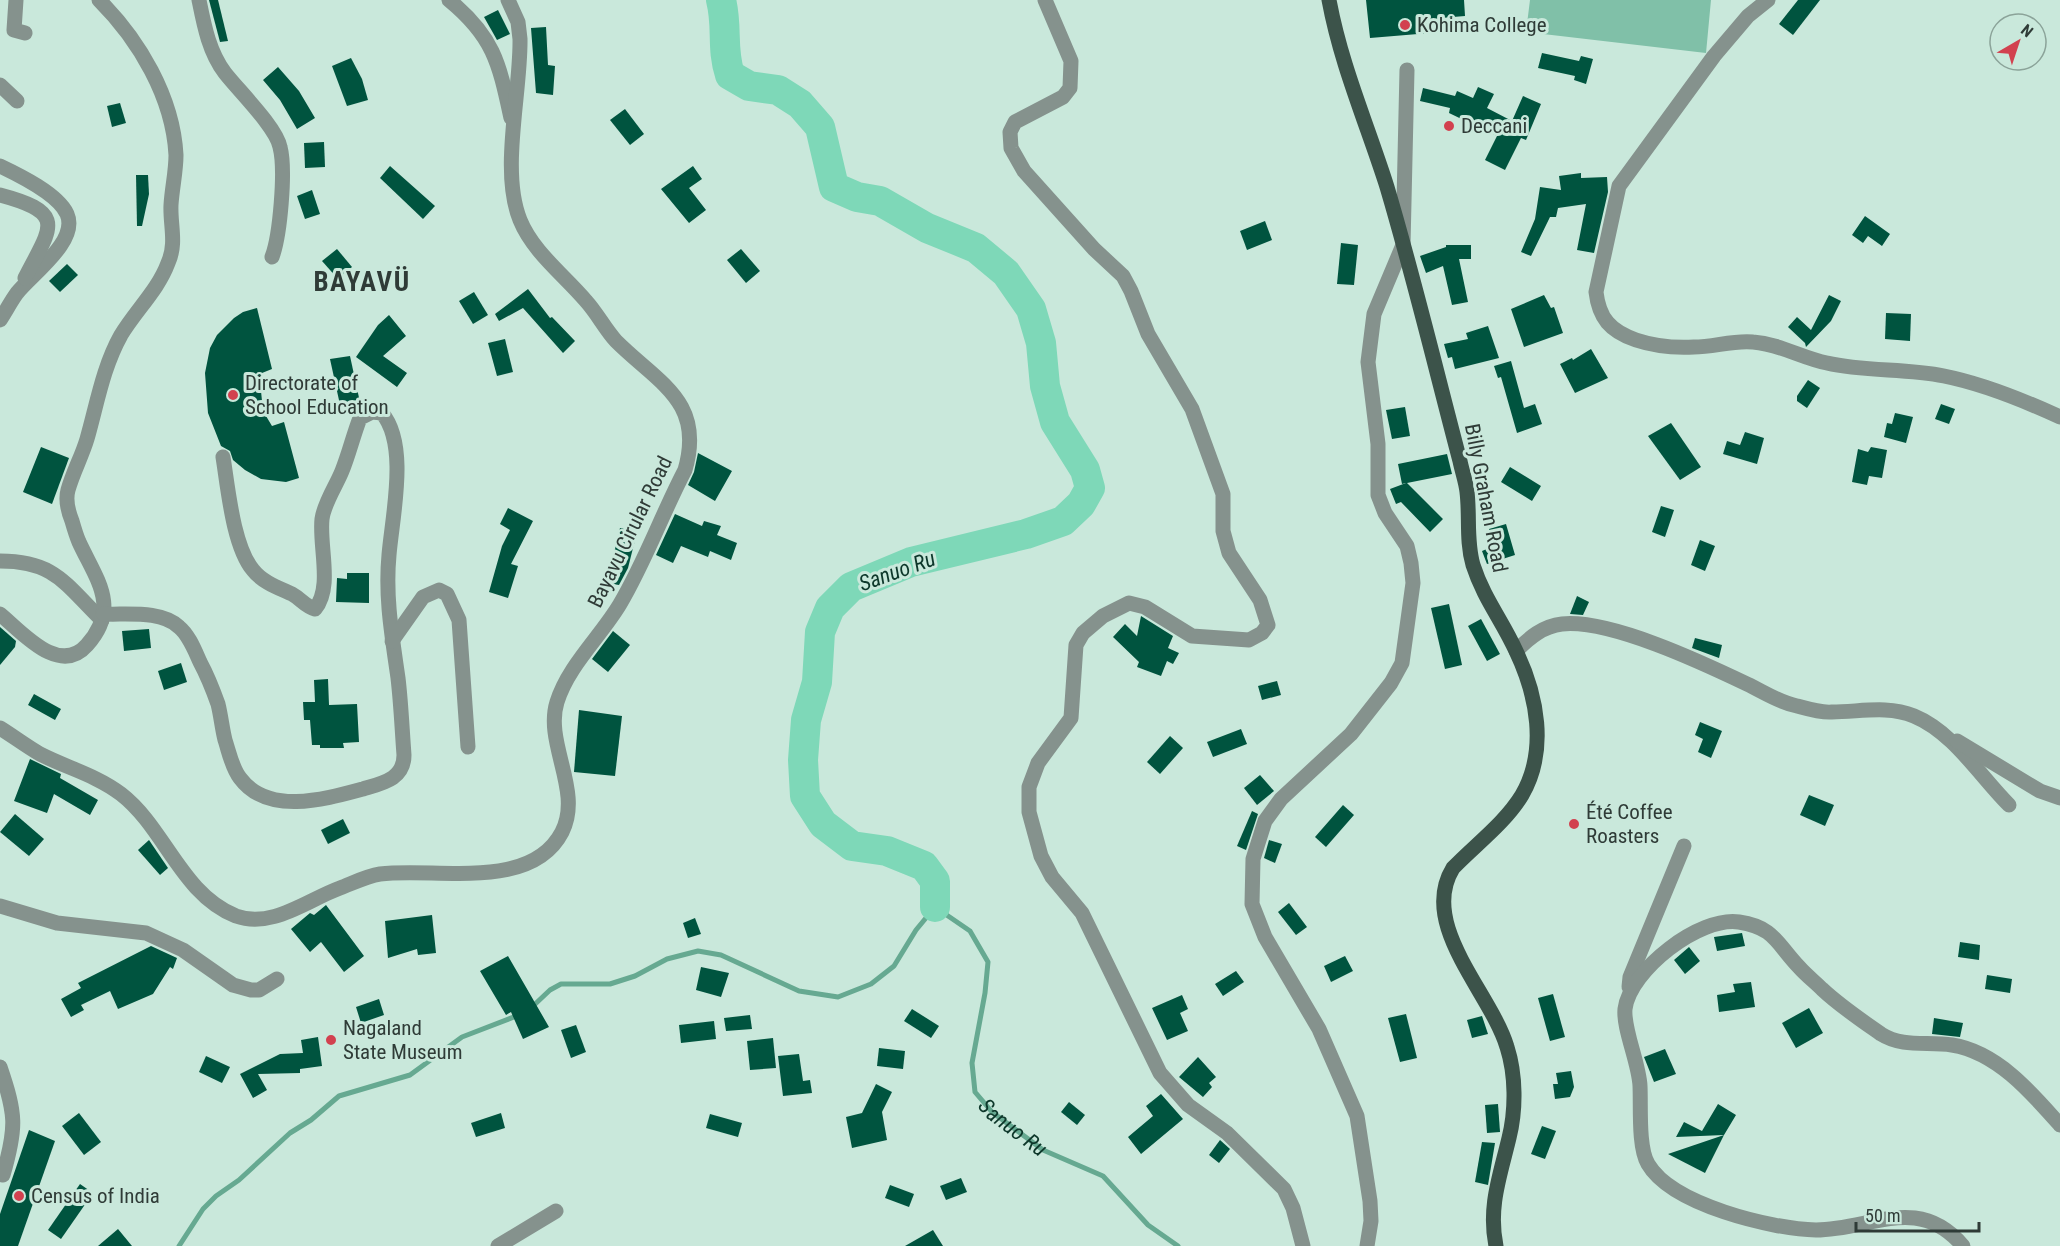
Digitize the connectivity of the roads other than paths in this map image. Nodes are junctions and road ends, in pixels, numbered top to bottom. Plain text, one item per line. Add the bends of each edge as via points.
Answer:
1 (16, 0) edge
2 (99, 0) edge
3 (199, 0) edge
4 (449, 0) edge
5 (508, 0) edge
6 (1045, 0) edge
7 (1329, 0) edge
8 (1768, 0) edge
9 (25, 33) dead end
10 (1407, 70) dead end
11 (0, 85) edge
12 (17, 100) dead end
13 (514, 132) junction
14 (0, 166) edge
15 (0, 195) edge
16 (1403, 245) junction
17 (272, 257) dead end
18 (17, 294) junction
19 (0, 320) edge
20 (2060, 417) edge
21 (224, 457) dead end
22 (0, 561) edge
23 (0, 614) edge
24 (103, 617) junction
25 (392, 641) junction
26 (1516, 651) junction
27 (0, 728) edge
28 (1936, 729) junction
29 (468, 747) dead end
30 (2060, 798) edge
31 (2009, 805) dead end
32 (1684, 846) dead end
33 (0, 906) edge
34 (277, 980) dead end
35 (1625, 1008) junction
36 (0, 1067) edge
37 (2060, 1125) edge
38 (3, 1175) dead end
39 (556, 1211) dead end
40 (498, 1246) edge
41 (1303, 1246) edge
42 (1367, 1246) edge
43 (1497, 1246) edge
44 (1963, 1246) edge

1 - 9 street via 14,30
2 - 24 street via 128,32 163,96 172,127 176,176 171,209 174,243 169,262 120,337 68,490 68,511 105,598
3 - 17 street via 216,58 273,132 280,147 279,239
4 - 13 street via 479,27 500,65
5 - 13 street, Bayavu Cirular Road via 518,22 520,39
6 - 41 street via 1071,62 1070,88 1063,97 1016,122 1010,132 1011,148 1024,171 1123,276 1148,334 1192,409 1223,494 1223,531 1229,553 1260,600 1268,625 1249,640 1192,636 1145,607 1129,603 1103,616 1083,633 1076,645 1071,718 1038,763 1029,787 1029,812 1041,856 1052,877 1082,913 1161,1073 1188,1104 1227,1133 1284,1189
7 - 16 main road, Billy Graham Road via 1348,79 1372,140
8 - 20 street via 1748,16 1714,56 1619,186 1596,291 1598,309 1605,322 1636,340 1664,346 1751,342 1793,350 1824,363 1946,376 2018,398
10 - 16 street
11 - 12 street
13 - 27 street, Bayavu Cirular Road via 514,194 530,239 588,303 614,339 667,388 681,406 691,434 685,470 630,588 573,671 558,700 554,718 567,805 563,831 552,847 536,861 514,869 378,875 278,915 249,920 207,898 182,871 139,809 120,793 41,754
14 - 18 street via 39,188 63,209 68,220 64,241
15 - 18 street via 22,201 49,220 45,242
16 - 26 main road, Billy Graham Road via 1467,492 1467,530 1473,564 1488,604
16 - 42 street via 1374,314 1368,362 1378,444 1378,495 1407,546 1411,563 1413,584 1402,663 1351,734 1281,799 1265,821 1253,859 1252,904 1265,937 1319,1029 1356,1116 1370,1201
18 - 19 street
21 - 25 street via 229,497 252,570 315,609 323,600 325,580 320,537 322,515 360,418 372,412 382,413 389,422 398,486 389,555
22 - 24 street via 26,561 51,570
23 - 24 street via 38,648 61,655 74,655 87,647
24 - 25 street via 146,615 179,627 194,648 210,684 239,777 260,795 306,802 386,782 399,774 404,765
25 - 29 street via 423,597 439,590 447,594 459,620
26 - 28 street via 1533,634 1562,624 1606,629 1650,643 1795,706 1831,712 1897,712
26 - 43 main road, Billy Graham Road via 1535,708 1539,739 1532,771 1521,796 1453,868 1442,895 1452,938 1502,1029 1512,1072 1509,1139 1493,1202 1492,1226
28 - 30 street
28 - 31 street
32 - 35 street via 1630,976
33 - 34 street via 57,922 146,933 183,950 233,985 251,990 260,990
35 - 37 street via 1643,974 1676,944 1721,922 1755,925 1778,938 1798,967 1884,1036 1909,1044 1956,1045 1996,1064
35 - 44 street via 1640,1084 1647,1163 1668,1184 1714,1207 1768,1224 1837,1229 1886,1218 1914,1217 1950,1232
36 - 38 street via 15,1127
39 - 40 street

